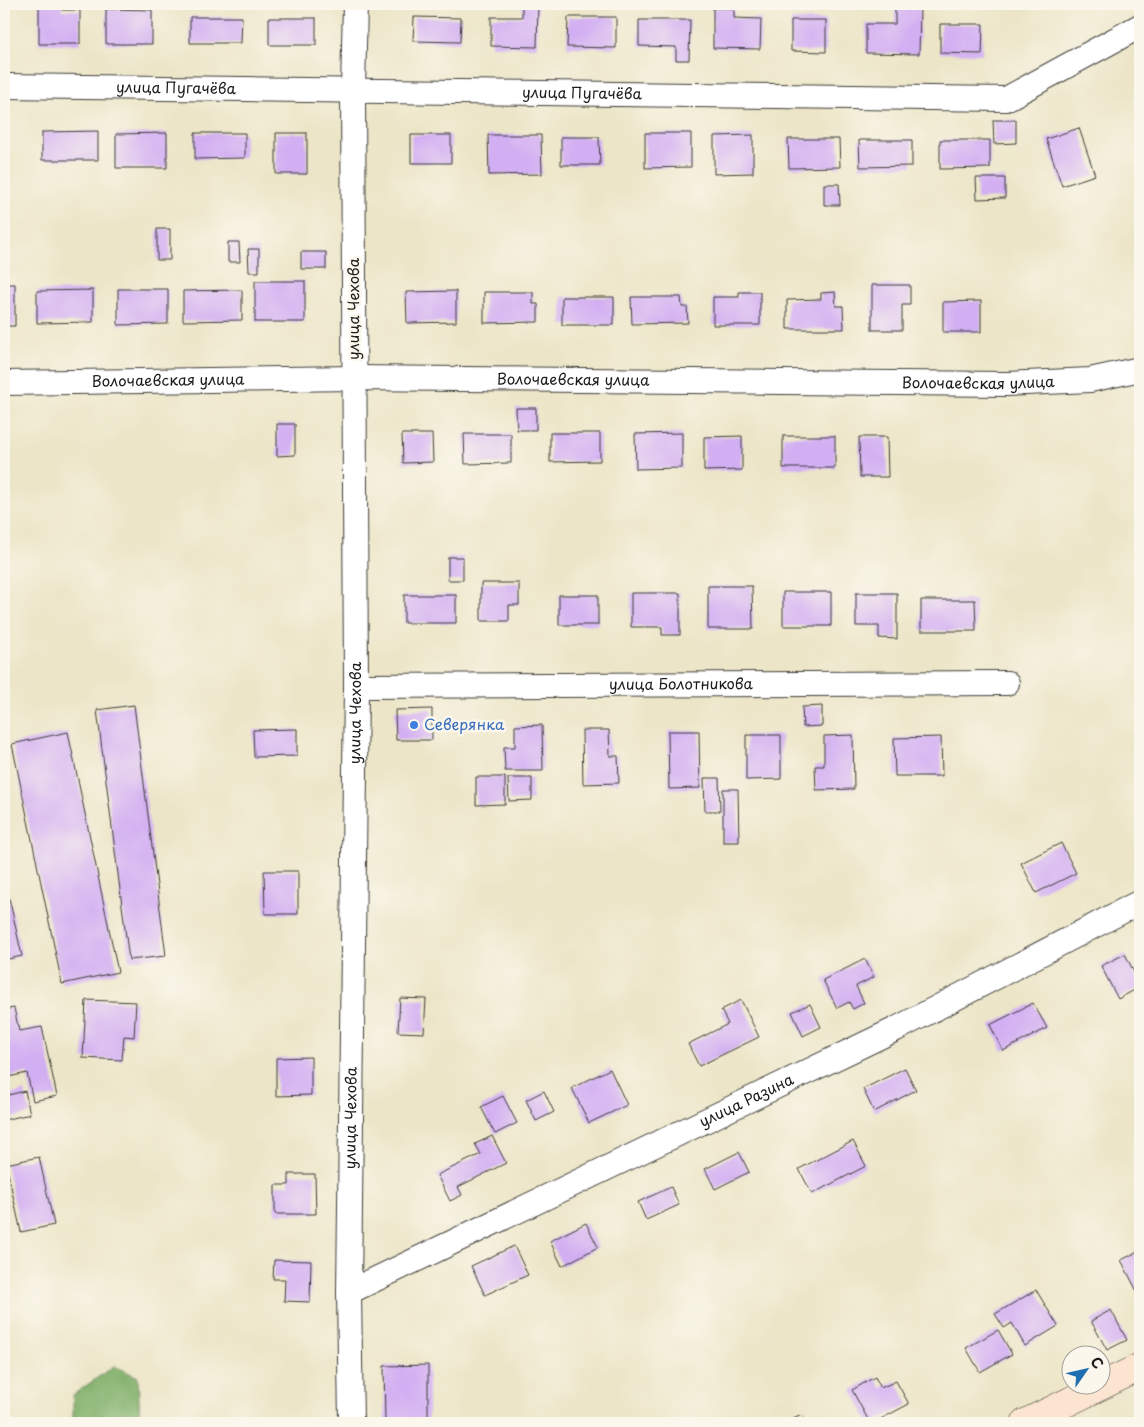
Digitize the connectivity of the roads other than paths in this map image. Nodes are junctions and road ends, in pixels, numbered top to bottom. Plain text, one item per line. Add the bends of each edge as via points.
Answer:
1 (355, 4) edge
2 (1140, 26) edge
3 (4, 86) edge
4 (353, 89) junction
5 (1140, 369) edge
6 (354, 378) junction
7 (4, 383) edge
8 (1007, 683) dead end
9 (356, 686) junction
10 (1140, 902) edge
11 (349, 1292) junction
12 (1140, 1367) edge
13 (351, 1423) edge
14 (1025, 1423) edge

1 - 4 street, улица Чехова
2 - 4 street, улица Пугачёва via 1006,99
3 - 4 street, улица Пугачёва
4 - 6 street, улица Чехова
5 - 6 street, Волочаевская улица via 1090,380 1007,384
6 - 7 street, Волочаевская улица
6 - 9 street, улица Чехова
8 - 9 street, улица Болотникова
9 - 11 street, улица Чехова
10 - 11 street, улица Разина via 896,1029
11 - 13 street, улица Чехова
12 - 14 main road

